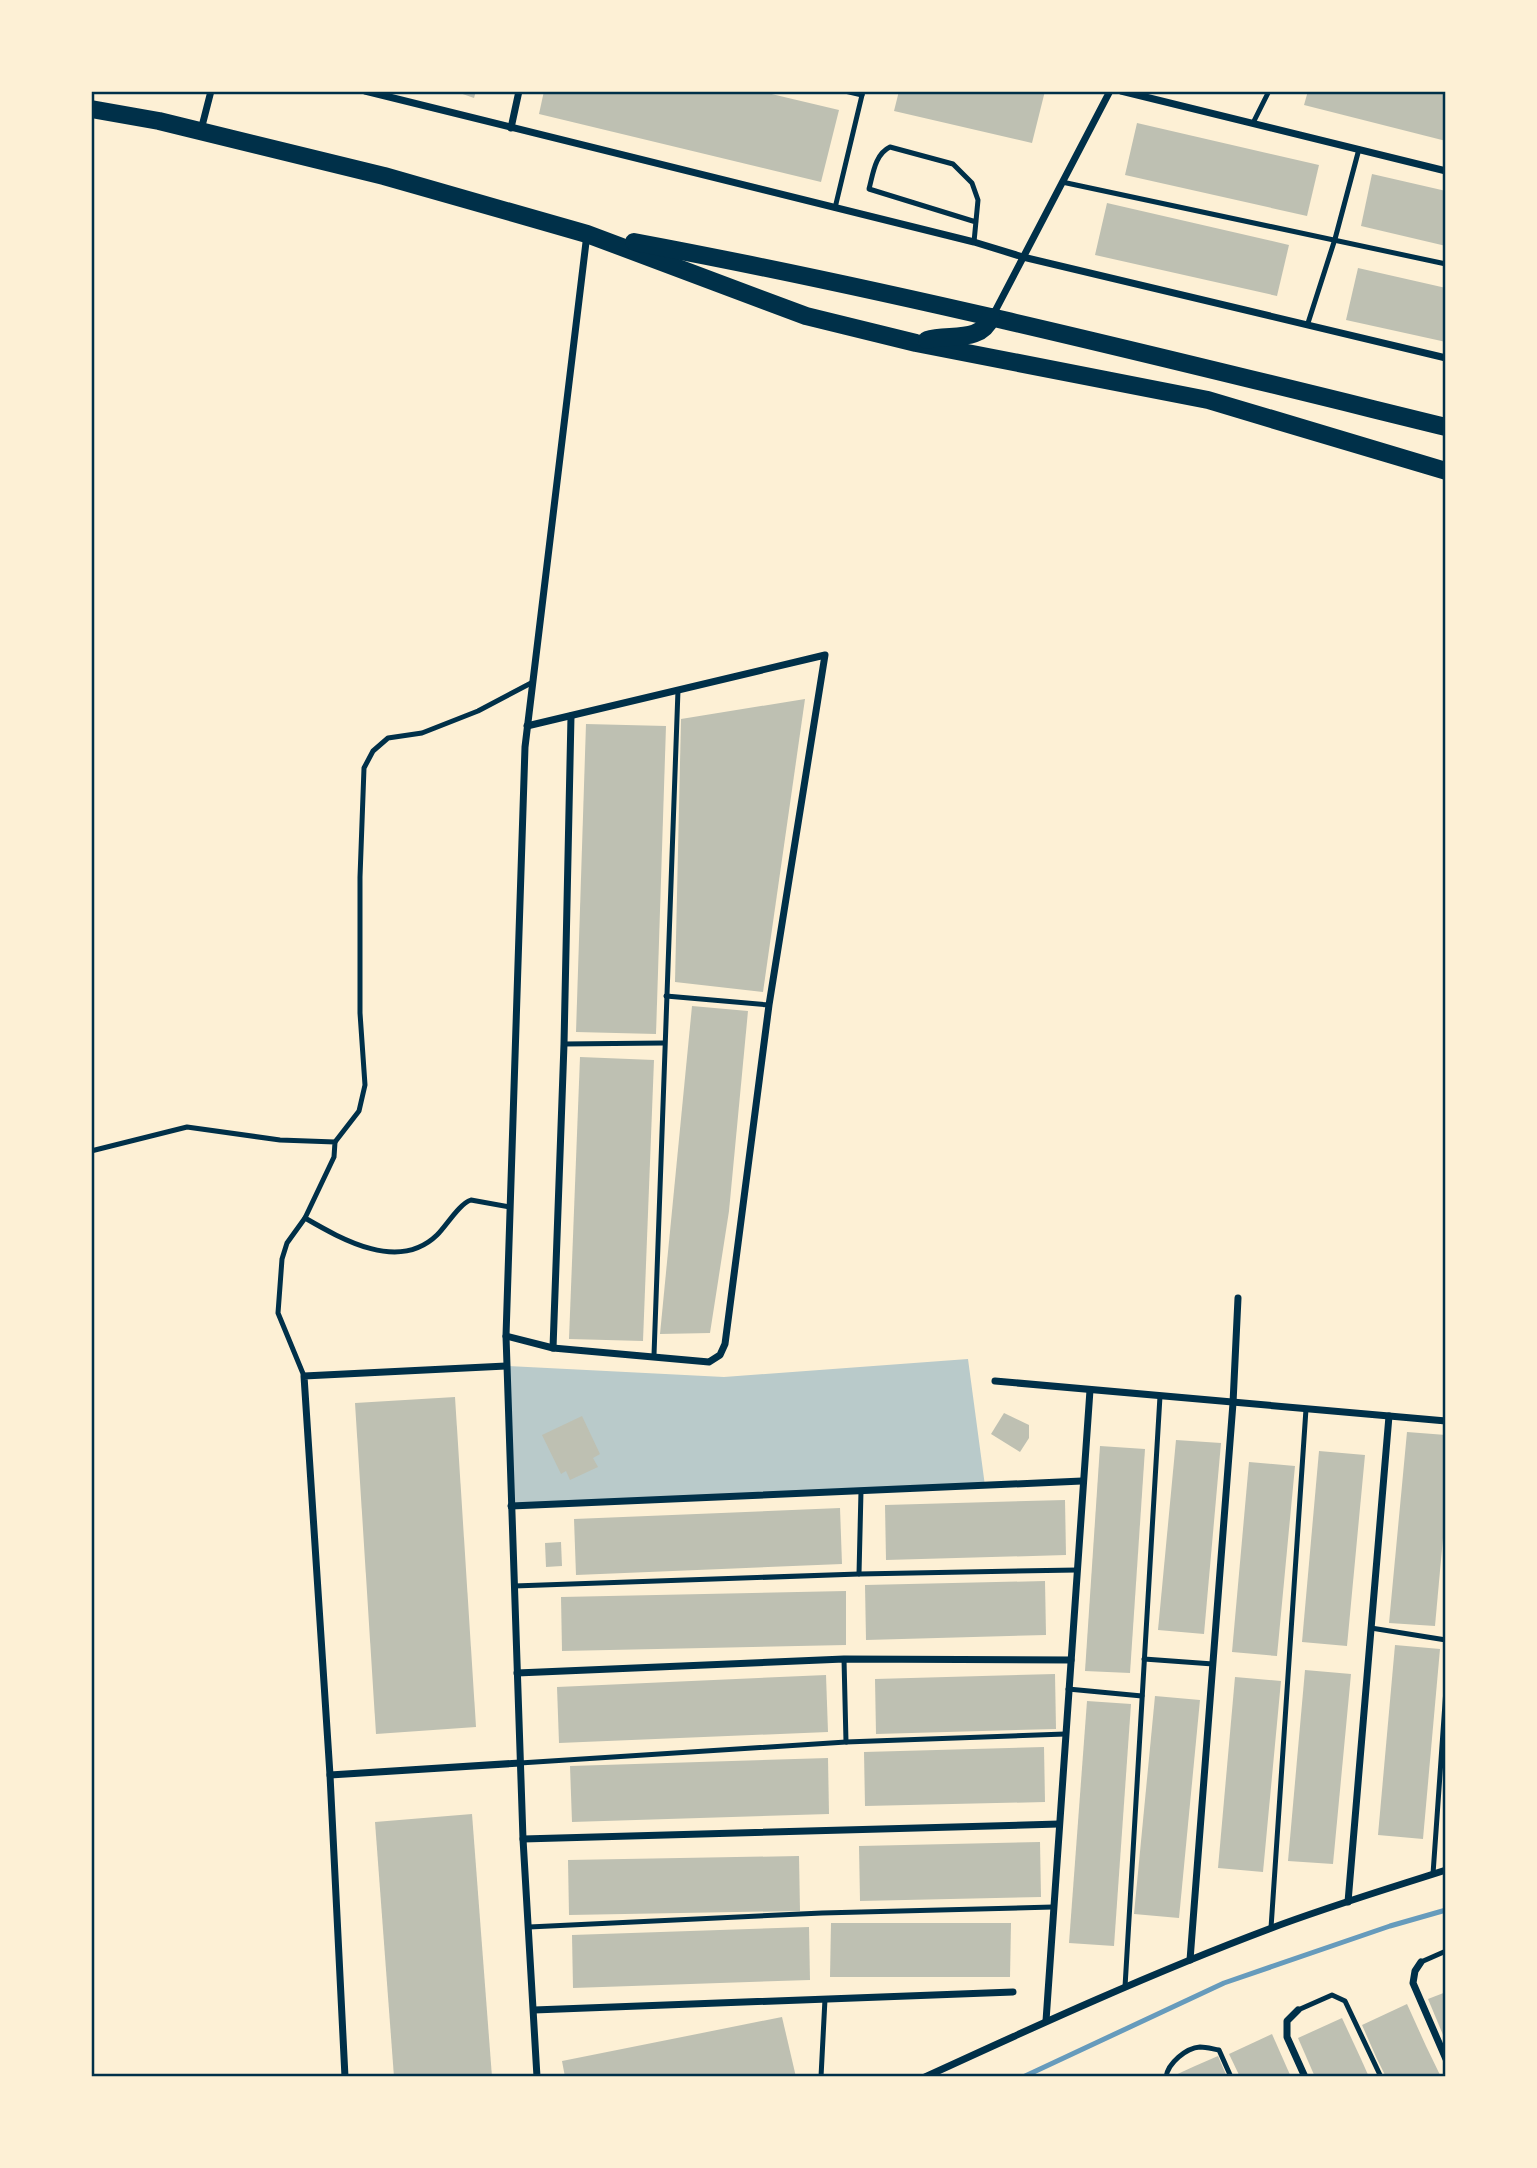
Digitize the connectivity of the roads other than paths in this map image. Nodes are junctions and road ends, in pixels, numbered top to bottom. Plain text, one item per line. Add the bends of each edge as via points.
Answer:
1 (211, 91) edge
2 (365, 91) edge
3 (519, 91) edge
4 (845, 91) edge
5 (1110, 91) edge
6 (1121, 91) edge
7 (1164, 91) edge
8 (1269, 91) edge
9 (862, 93) edge
10 (400, 95) edge
11 (1159, 100) junction
12 (91, 108) edge
13 (1253, 123) junction
14 (511, 128) junction
15 (201, 131) junction
16 (1359, 149) junction
17 (1446, 171) edge
18 (1062, 182) junction
19 (835, 208) junction
20 (976, 222) junction
21 (587, 234) junction
22 (1335, 239) junction
23 (974, 242) junction
24 (1023, 257) junction
25 (1446, 264) edge
26 (991, 317) junction
27 (1308, 323) junction
28 (916, 343) junction
29 (1446, 358) edge
30 (1446, 428) edge
31 (1446, 471) edge
32 (533, 682) junction
33 (678, 690) junction
34 (571, 716) junction
35 (527, 726) junction
36 (666, 996) junction
37 (769, 1005) junction
38 (664, 1042) junction
39 (564, 1044) junction
40 (335, 1142) junction
41 (91, 1151) edge
42 (510, 1207) junction
43 (305, 1218) junction
44 (1238, 1298) dead end
45 (506, 1336) junction
46 (553, 1348) junction
47 (654, 1355) junction
48 (506, 1366) junction
49 (304, 1376) junction
50 (995, 1381) dead end
51 (1090, 1390) junction
52 (1160, 1396) junction
53 (1233, 1403) junction
54 (1306, 1409) junction
55 (1389, 1416) junction
56 (1446, 1422) edge
57 (1082, 1482) junction
58 (861, 1491) junction
59 (511, 1507) junction
60 (1077, 1570) junction
61 (859, 1574) junction
62 (514, 1586) junction
63 (1371, 1628) junction
64 (1446, 1640) edge
65 (844, 1659) junction
66 (1144, 1659) junction
67 (1071, 1660) junction
68 (1213, 1664) junction
69 (517, 1673) junction
70 (1069, 1689) junction
71 (1446, 1689) edge
72 (1142, 1696) junction
73 (1065, 1734) junction
74 (846, 1742) junction
75 (520, 1763) junction
76 (330, 1774) junction
77 (1059, 1824) junction
78 (523, 1839) junction
79 (1446, 1870) edge
80 (1433, 1874) junction
81 (1348, 1902) junction
82 (1053, 1907) junction
83 (529, 1927) junction
84 (1271, 1928) junction
85 (1446, 1951) edge
86 (1190, 1959) junction
87 (1421, 1962) joint
88 (1125, 1987) junction
89 (1013, 1992) dead end
90 (825, 1999) junction
91 (534, 2010) junction
92 (1298, 2011) joint
93 (1046, 2021) junction
94 (1446, 2059) edge
95 (345, 2077) edge
96 (537, 2077) edge
97 (821, 2077) edge
98 (925, 2077) edge
99 (1166, 2077) edge
100 (1231, 2077) edge
101 (1306, 2077) edge
102 (1381, 2077) edge

1 - 15 street
2 - 10 street
3 - 14 street
4 - 9 lane
5 - 18 street
6 - 11 street
7 - 11 street
8 - 13 lane
9 - 19 lane
10 - 14 street
11 - 13 street
12 - 15 highway
13 - 16 street
14 - 19 street
15 - 21 highway via 384,176
16 - 17 street
16 - 22 lane
18 - 22 lane
18 - 24 street
19 - 23 street
20 - 20 lane via 978,200 972,183 953,164 890,147 883,150 869,189
20 - 23 lane
21 - 26 highway via 772,268
21 - 28 highway via 806,316
21 - 32 street
22 - 25 lane
22 - 27 lane
23 - 24 street
24 - 26 street
24 - 27 street
26 - 28 highway via 978,333
26 - 30 highway
27 - 29 street
28 - 31 highway via 1208,400
32 - 35 street
32 - 40 lane via 422,733 388,738 373,751 364,768 360,1013 365,1085 359,1111
33 - 34 street
33 - 36 lane
33 - 37 street via 825,655
34 - 35 street
34 - 39 street
35 - 42 street
36 - 37 lane
36 - 38 lane
37 - 47 street via 725,1344 709,1362
38 - 39 lane
38 - 47 lane
39 - 46 street
40 - 41 lane via 280,1140 187,1127
40 - 43 lane via 334,1157
42 - 43 lane via 466,1202 432,1239 404,1253 374,1250
42 - 45 street
43 - 49 lane via 282,1259 278,1313
44 - 53 street
45 - 46 street
45 - 48 street
46 - 47 street
48 - 49 street
48 - 59 street
49 - 76 street
50 - 51 street
51 - 52 street
51 - 57 street
52 - 53 street
52 - 66 lane
53 - 54 street
53 - 68 street
54 - 55 street
54 - 84 lane
55 - 56 street
55 - 63 street
57 - 58 street
57 - 60 street
58 - 59 street
58 - 61 lane
59 - 62 street
60 - 61 lane
60 - 67 street
61 - 62 lane
62 - 69 street
63 - 64 lane
63 - 81 street
65 - 67 street
65 - 69 street
65 - 74 lane
66 - 68 lane
66 - 72 lane
67 - 70 street
68 - 86 street
69 - 75 street
70 - 72 lane
70 - 73 street
71 - 80 lane
72 - 88 lane
73 - 74 lane
73 - 77 street
74 - 75 lane
75 - 76 street
75 - 78 street
76 - 95 street
77 - 78 street
77 - 82 street
78 - 83 street
79 - 80 street
80 - 81 street
81 - 84 street
82 - 83 lane
82 - 93 street
83 - 91 street
84 - 86 street
85 - 87 lane
86 - 88 street
87 - 94 street via 1413,1983
88 - 93 street
89 - 90 street
90 - 91 street
90 - 97 lane
91 - 96 street
92 - 101 street via 1287,2021 1287,2037
92 - 102 lane via 1332,1995 1345,2001
93 - 98 street
99 - 100 lane via 1179,2056 1199,2047 1219,2050

